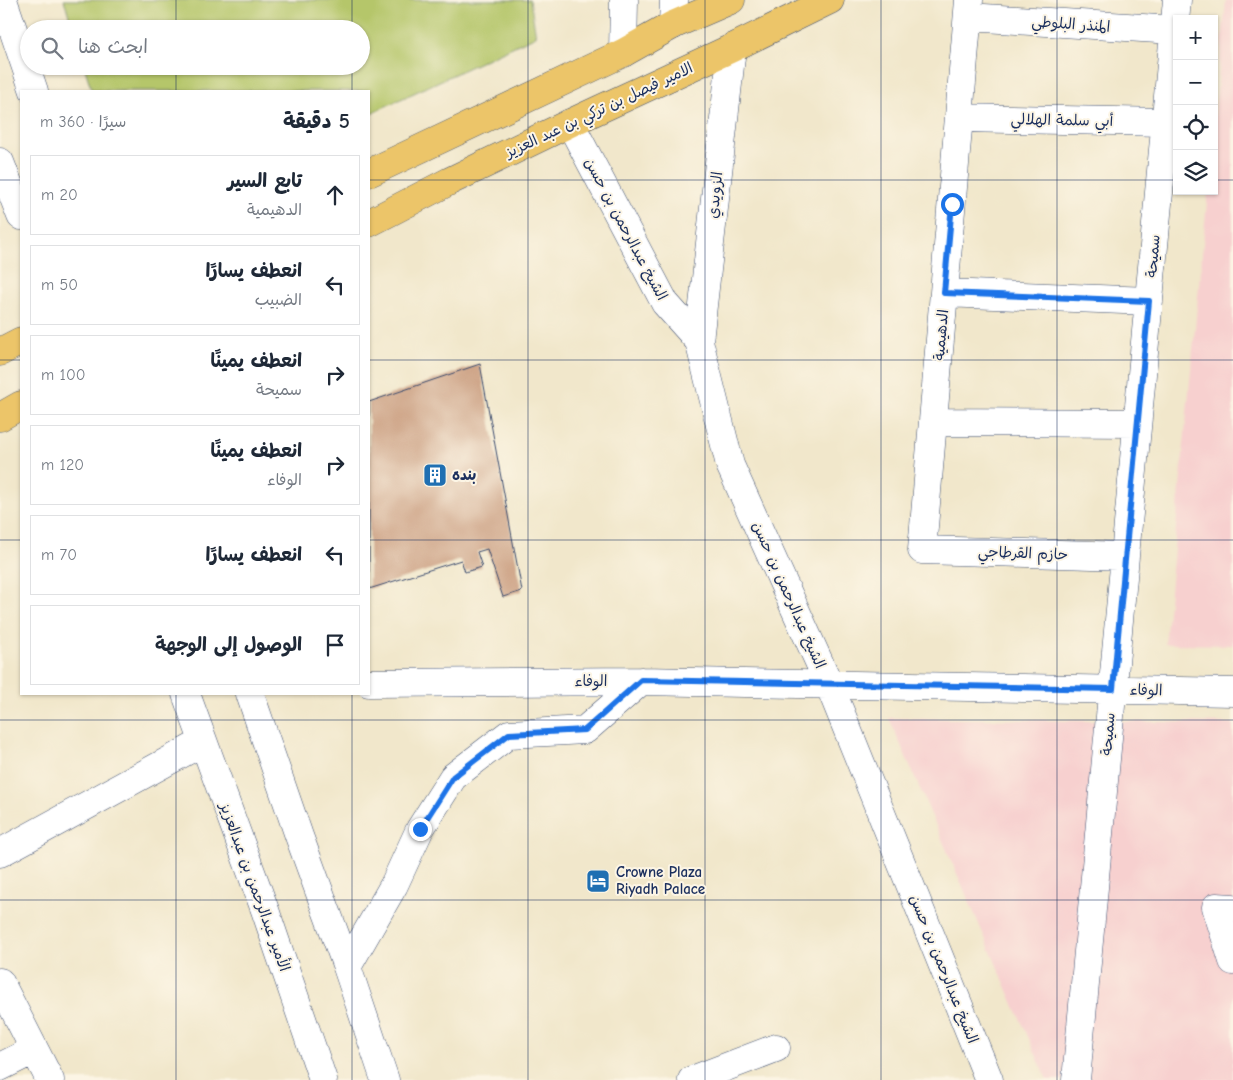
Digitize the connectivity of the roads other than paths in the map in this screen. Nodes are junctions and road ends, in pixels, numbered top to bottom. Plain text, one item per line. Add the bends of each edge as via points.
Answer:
1 (3, 0) edge
2 (624, 0) edge
3 (731, 0) edge
4 (830, 0) edge
5 (1176, 0) edge
6 (969, 8) edge
7 (674, 12) edge
8 (1175, 15) edge
9 (1173, 30) edge
10 (1173, 42) edge
11 (732, 48) junction
12 (20, 50) edge
13 (623, 53) junction
14 (29, 75) edge
15 (34, 90) edge
16 (959, 118) junction
17 (1166, 122) junction
18 (570, 123) junction
19 (0, 162) edge
20 (370, 173) edge
21 (20, 213) edge
22 (370, 223) edge
23 (944, 293) junction
24 (1149, 301) junction
25 (699, 341) junction
26 (20, 342) edge
27 (0, 352) edge
28 (20, 407) edge
29 (0, 417) edge
30 (934, 422) junction
31 (1137, 423) junction
32 (922, 550) joint
33 (1125, 556) junction
34 (641, 680) junction
35 (370, 682) edge
36 (829, 684) junction
37 (1113, 689) junction
38 (1233, 692) edge
39 (186, 695) edge
40 (250, 695) edge
41 (203, 742) junction
42 (0, 853) edge
43 (1233, 908) edge
44 (1233, 961) edge
45 (347, 967) junction
46 (0, 982) edge
47 (776, 1048) dead end
48 (34, 1050) junction
49 (0, 1067) edge
50 (50, 1080) edge
51 (323, 1080) edge
52 (385, 1080) edge
53 (692, 1080) edge
54 (989, 1080) edge
55 (1076, 1080) edge

1 - 12 street
2 - 13 street
3 - 7 main road
4 - 11 main road, الامير فيصل بن تركي بن عبد العزيز
5 - 8 street, سميحة
6 - 9 street, المنذر البلوطي
6 - 16 street, الدهيمية
7 - 13 main road
10 - 17 street, سميحة
11 - 18 main road, الامير فيصل بن تركي بن عبد العزيز
11 - 25 street, الزويدي
13 - 20 main road
14 - 15 street
16 - 17 street, أبي سلمة الهلالي
16 - 23 street, الدهيمية
17 - 24 street, سميحة
18 - 22 main road, الامير فيصل بن تركي بن عبد العزيز
18 - 25 street, الشيخ عبدالرحمن بن حسن via 665,303
19 - 21 street
23 - 24 street
23 - 30 street, الدهيمية
24 - 31 street, سميحة
25 - 36 street, الشيخ عبدالرحمن بن حسن via 730,465
26 - 27 main road
28 - 29 main road
30 - 31 street
30 - 32 street, الدهيمية
31 - 33 street, سميحة
32 - 33 street, حازم القرطاجي
33 - 37 street, سميحة
34 - 35 street, الوفاء
34 - 36 street, الوفاء
34 - 45 street via 585,730 509,734 453,777 420,829 394,884
36 - 37 street, الوفاء
36 - 54 street, الشيخ عبدالرحمن بن حسن
37 - 38 street, الوفاء
37 - 55 street, سميحة
39 - 41 street, الأمير عبدالرحمن بن عبدالعزيز
40 - 45 street
41 - 42 street
41 - 51 street, الأمير عبدالرحمن بن عبدالعزيز
43 - 44 street via 1216,907
45 - 52 street
46 - 48 street
47 - 53 street
48 - 49 street
48 - 50 street

